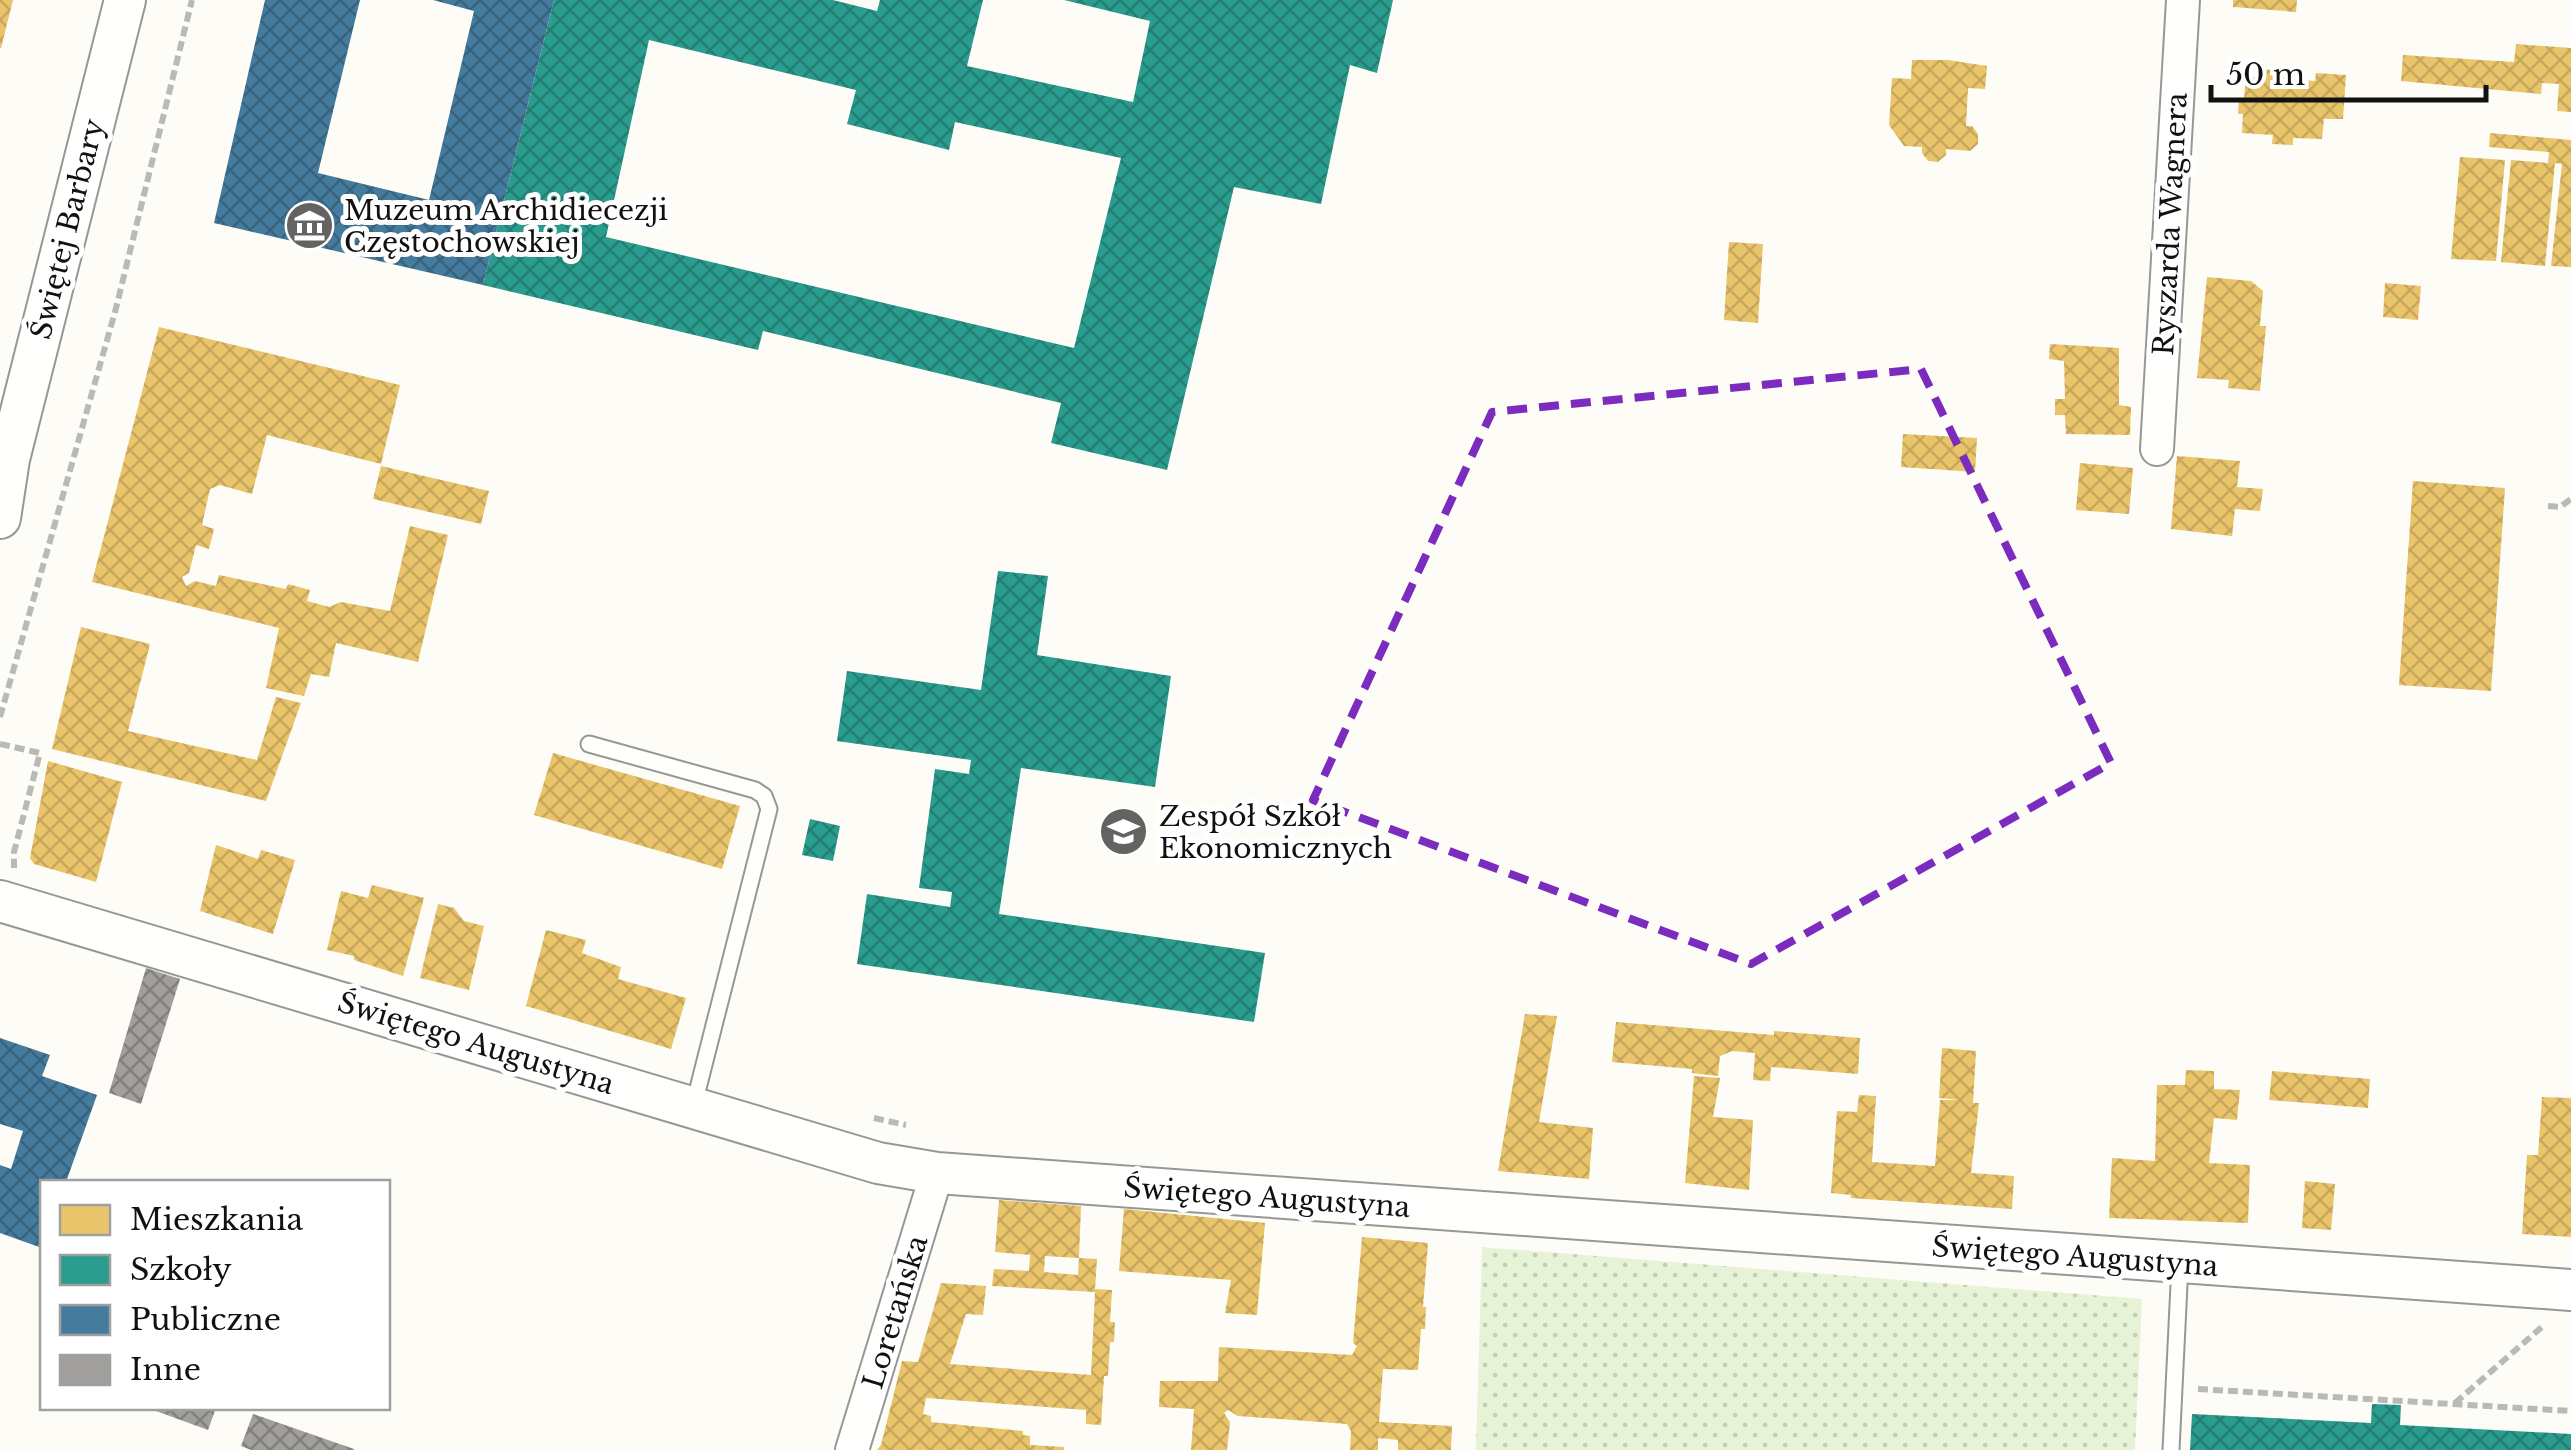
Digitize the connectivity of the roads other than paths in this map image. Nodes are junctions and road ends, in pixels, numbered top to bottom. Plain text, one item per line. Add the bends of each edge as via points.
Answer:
1 (125, 0) edge
2 (2183, 0) edge
3 (2157, 449) dead end
4 (4, 470) edge
5 (0, 518) edge
6 (589, 744) dead end
7 (10, 888) edge
8 (693, 1108) junction
9 (937, 1173) junction
10 (2180, 1264) junction
11 (2564, 1308) edge
12 (852, 1450) edge
13 (2172, 1450) edge

1 - 4 street, Świętej Barbary
2 - 3 street, Ryszarda Wagnera
4 - 5 street, Świętej Barbary
6 - 8 lane via 755,790 769,808
7 - 8 street, Świętego Augustyna
8 - 9 street, Świętego Augustyna via 878,1163
9 - 10 street, Świętego Augustyna
9 - 12 street, Loretańska
10 - 11 street, Świętego Augustyna
10 - 13 lane

